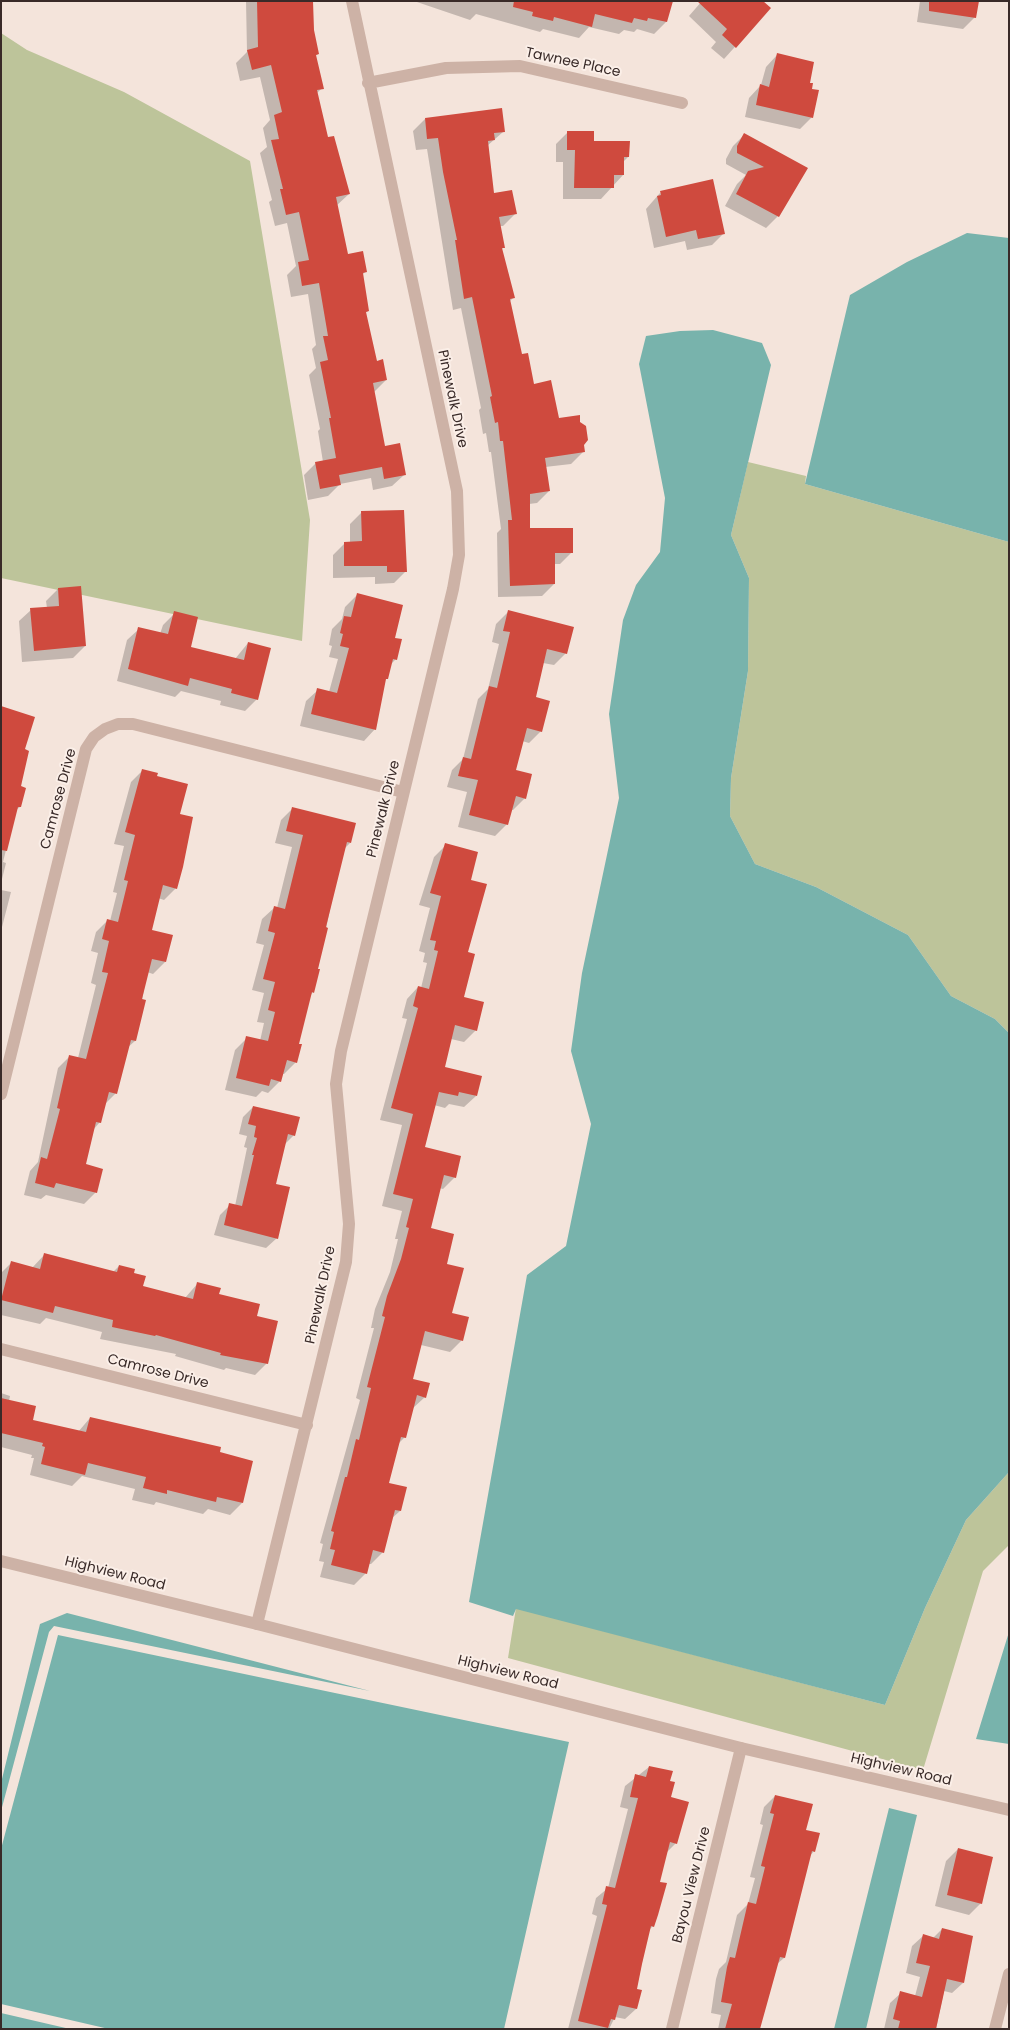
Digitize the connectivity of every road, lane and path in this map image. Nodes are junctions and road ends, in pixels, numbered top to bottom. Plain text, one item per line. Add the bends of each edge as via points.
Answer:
1 (352, 1) edge
2 (368, 83) junction
3 (682, 103) dead end
4 (403, 792) junction
5 (1, 1094) edge
6 (1, 1349) edge
7 (307, 1425) junction
8 (1, 1561) edge
9 (257, 1624) junction
10 (741, 1748) junction
11 (1009, 1810) edge
12 (1008, 1980) edge
13 (672, 2029) edge
14 (995, 2029) edge

1 - 2 street, Pinewalk Drive
2 - 3 street, Tawnee Place via 446,68 520,66
2 - 4 street, Pinewalk Drive via 455,481 459,522 459,556 453,589
4 - 5 street, Camrose Drive via 133,724 118,724 104,729 86,749
4 - 7 street, Pinewalk Drive via 341,1051 336,1084 349,1224 346,1262
6 - 7 street, Camrose Drive
7 - 9 street, Pinewalk Drive
8 - 9 street, Highview Road
9 - 10 street, Highview Road
10 - 11 street, Highview Road
10 - 13 street, Bayou View Drive
12 - 14 street

